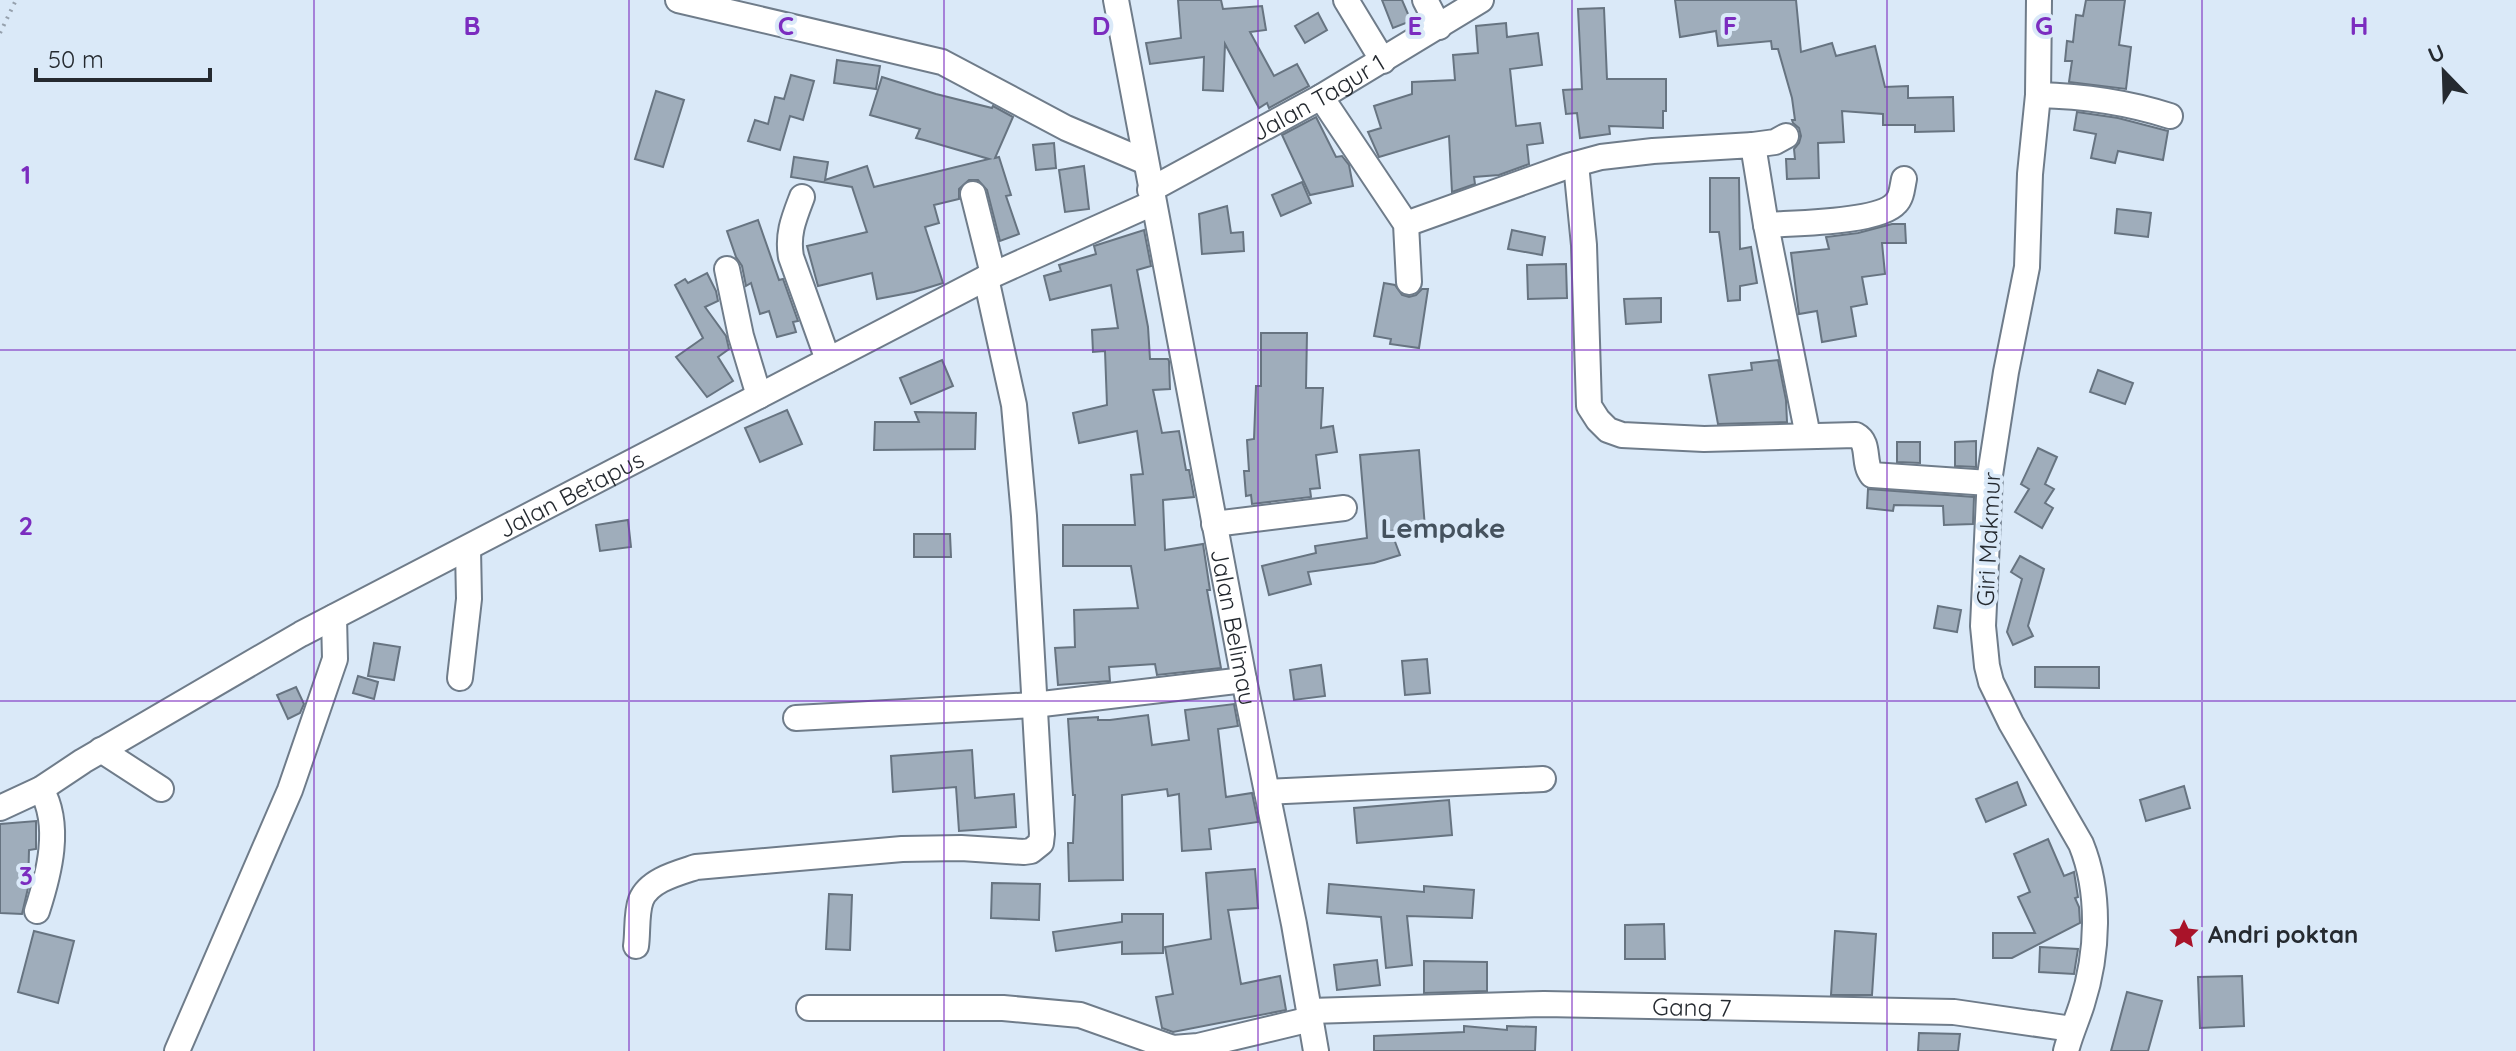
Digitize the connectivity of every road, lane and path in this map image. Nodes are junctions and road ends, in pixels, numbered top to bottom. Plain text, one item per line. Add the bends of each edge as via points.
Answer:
1 (16, 0) edge
2 (678, 0) edge
3 (1116, 0) edge
4 (1346, 0) edge
5 (1425, 0) edge
6 (1481, 0) edge
7 (2039, 0) edge
8 (1439, 27) junction
9 (0, 33) edge
10 (1383, 61) junction
11 (2038, 95) junction
12 (1321, 97) junction
13 (2170, 116) dead end
14 (1786, 136) dead end
15 (1753, 145) junction
16 (1146, 162) junction
17 (1576, 164) junction
18 (1904, 179) dead end
19 (973, 194) dead end
20 (1151, 196) junction
21 (802, 197) dead end
22 (1406, 224) junction
23 (1766, 225) junction
24 (727, 269) dead end
25 (990, 276) junction
26 (1409, 282) dead end
27 (828, 360) junction
28 (759, 396) junction
29 (1808, 436) junction
30 (1989, 483) junction
31 (1344, 508) dead end
32 (1214, 524) junction
33 (468, 549) junction
34 (334, 617) junction
35 (460, 678) dead end
36 (1244, 680) junction
37 (1034, 705) junction
38 (796, 718) dead end
39 (101, 750) junction
40 (1543, 779) dead end
41 (41, 789) junction
42 (161, 789) dead end
43 (1267, 792) junction
44 (0, 808) edge
45 (37, 911) dead end
46 (636, 946) dead end
47 (809, 1008) dead end
48 (1310, 1015) junction
49 (2069, 1040) edge
50 (177, 1051) edge
51 (1316, 1051) edge

1 - 9 path
2 - 16 street via 942,62 1066,128
3 - 16 street, Jalan Belimau
4 - 10 street
5 - 8 street
6 - 8 street, Jalan Tagur 1
7 - 11 street, Giri Makmur
8 - 10 street, Jalan Tagur 1
10 - 12 street, Jalan Tagur 1
11 - 13 street via 2077,95
11 - 30 street, Giri Makmur via 2027,267
12 - 20 street, Jalan Tagur 1
12 - 22 street
14 - 15 street
15 - 17 street via 1653,151
15 - 23 street
16 - 20 street, Jalan Belimau
17 - 22 street
17 - 29 street via 1589,406 1598,420 1622,435
18 - 23 street via 1895,205 1869,217
19 - 25 street
20 - 25 street, Jalan Betapus
20 - 32 street, Jalan Belimau
21 - 27 street via 790,228 791,257
22 - 26 street
23 - 29 street
24 - 28 street
25 - 27 street, Jalan Betapus
25 - 37 street via 1014,405
27 - 28 street, Jalan Betapus
28 - 33 street, Jalan Betapus
29 - 30 street via 1861,437 1872,475
30 - 49 street, Giri Makmur via 1983,626 1991,682 2081,844 2093,885 2093,959
31 - 32 street
32 - 36 street, Jalan Belimau
33 - 34 street, Jalan Betapus
33 - 35 street via 469,599
34 - 39 street, Jalan Betapus
34 - 50 street via 335,659 290,790
36 - 37 street
36 - 43 street, Jalan Belimau
37 - 38 street
37 - 46 street via 1042,834 1036,847 1024,852 902,849 696,867 647,892 640,902
39 - 41 street, Jalan Betapus
39 - 42 street
40 - 43 street
41 - 44 street, Jalan Betapus
41 - 45 street via 53,834
43 - 48 street, Jalan Belimau
47 - 48 street, Gang 7 via 1003,1008 1080,1015 1173,1048
48 - 49 street, Gang 7 via 1544,1004 1907,1010 1954,1012
48 - 51 street, Jalan Belimau

